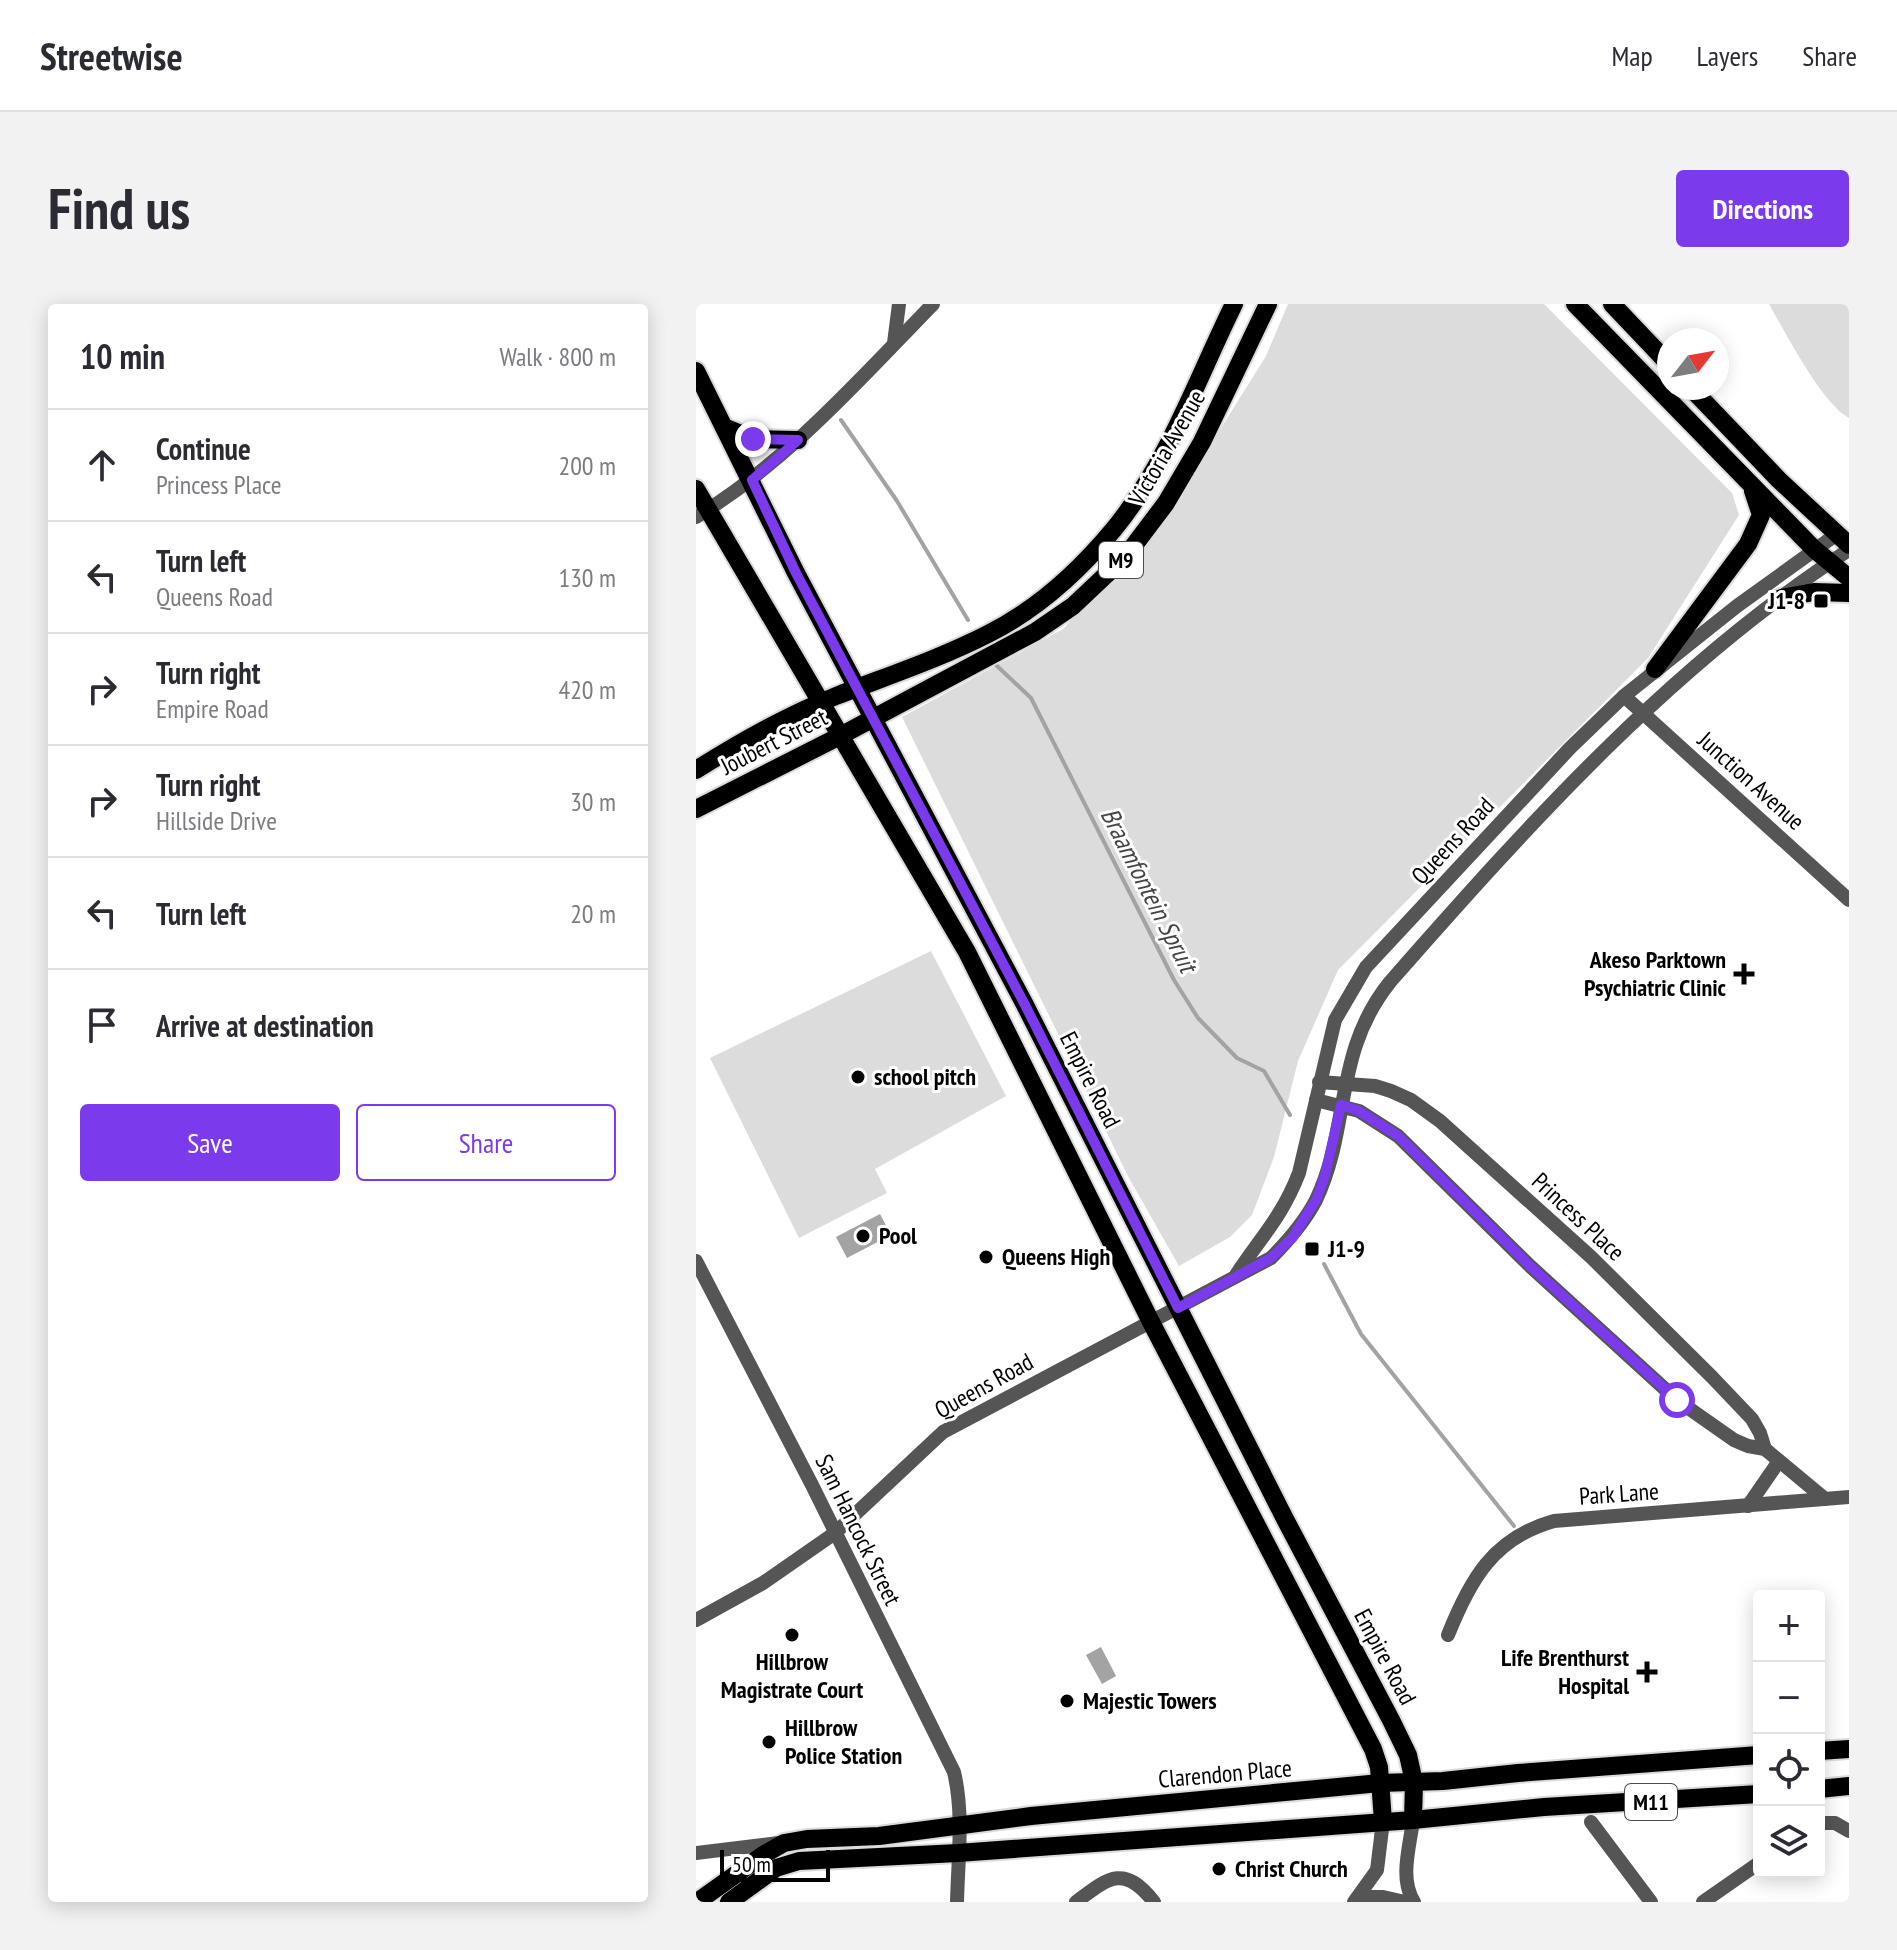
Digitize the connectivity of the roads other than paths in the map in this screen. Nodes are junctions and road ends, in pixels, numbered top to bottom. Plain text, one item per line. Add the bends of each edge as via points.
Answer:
1 (899, 304) edge
2 (933, 304) edge
3 (1234, 304) edge
4 (1268, 304) edge
5 (1575, 304) edge
6 (1612, 304) edge
7 (894, 344) junction
8 (1657, 351) edge
9 (696, 371) edge
10 (1702, 400) edge
11 (724, 427) junction
12 (798, 440) junction
13 (752, 480) junction
14 (1749, 482) junction
15 (696, 489) edge
16 (702, 513) edge
17 (1845, 543) edge
18 (1814, 549) junction
19 (1829, 563) junction
20 (1849, 578) edge
21 (1849, 593) edge
22 (1781, 598) junction
23 (1655, 669) junction
24 (857, 689) junction
25 (1624, 696) junction
26 (821, 704) junction
27 (1643, 712) junction
28 (873, 718) junction
29 (840, 736) junction
30 (696, 770) edge
31 (696, 809) edge
32 (1849, 900) edge
33 (1319, 1082) junction
34 (1344, 1085) junction
35 (1316, 1100) junction
36 (1341, 1105) junction
37 (696, 1261) edge
38 (1236, 1275) junction
39 (1178, 1308) junction
40 (1151, 1322) junction
41 (1765, 1449) junction
42 (1779, 1461) junction
43 (1849, 1497) edge
44 (1825, 1499) junction
45 (1748, 1506) junction
46 (835, 1533) junction
47 (696, 1620) edge
48 (1448, 1635) dead end
49 (1849, 1749) edge
50 (1825, 1751) edge
51 (1753, 1755) edge
52 (1414, 1782) junction
53 (1380, 1783) junction
54 (1849, 1786) edge
55 (1825, 1788) edge
56 (1753, 1794) edge
57 (1413, 1820) junction
58 (1383, 1821) junction
59 (1591, 1822) dead end
60 (1825, 1823) edge
61 (959, 1826) junction
62 (1849, 1831) edge
63 (784, 1843) junction
64 (696, 1853) edge
65 (958, 1853) junction
66 (1753, 1867) edge
67 (1357, 1900) edge
68 (697, 1902) edge
69 (729, 1902) edge
70 (957, 1902) edge
71 (1076, 1902) edge
72 (1154, 1902) edge
73 (1405, 1902) edge
74 (1414, 1902) edge
75 (1651, 1902) edge
76 (1703, 1902) edge

1 - 7 street
2 - 7 street
3 - 24 main road, Victoria Avenue / M9 via 1165,450 1124,516 1090,556 1058,586 991,633
4 - 28 main road, Victoria Avenue / M9 via 1202,442 1126,556 1073,606 1035,632
5 - 14 main road
6 - 8 main road
7 - 12 street
9 - 11 main road, Empire Road
10 - 17 main road
11 - 12 main road via 753,439
11 - 13 main road, Empire Road
12 - 13 street
13 - 16 street
13 - 24 main road, Empire Road
14 - 18 main road
14 - 23 main road via 1761,515 1757,527
15 - 16 main road
16 - 26 main road
17 - 18 street, Queens Road
17 - 19 street, Queens Road
18 - 19 main road
18 - 23 street, Queens Road
19 - 20 main road
19 - 22 street, Queens Road
21 - 22 main road
22 - 27 street, Queens Road
23 - 25 street, Queens Road
24 - 26 main road, Joubert Street / M9
24 - 28 main road, Empire Road
25 - 27 street, Junction Avenue
25 - 33 street, Queens Road via 1366,967 1335,1020
26 - 29 main road
26 - 30 main road, Joubert Street / M9
27 - 32 street, Junction Avenue
27 - 34 street, Queens Road via 1378,997 1358,1035
28 - 29 main road, Joubert Street / M9
28 - 39 main road, Empire Road
29 - 31 main road, Joubert Street / M9
29 - 40 main road via 967,952
33 - 34 street, Princess Place
33 - 35 street, Queens Road
34 - 36 street, Queens Road
34 - 41 street, Princess Place via 1391,1091 1440,1121 1591,1257 1712,1377 1752,1419
35 - 36 street, Princess Place
35 - 38 street, Queens Road via 1291,1194
36 - 38 street, Queens Road via 1325,1175 1306,1218 1271,1258
36 - 41 street, Princess Place via 1398,1136 1677,1400 1734,1440
37 - 46 street, Sam Hancock Street
38 - 39 street, Queens Road
39 - 40 street, Queens Road
39 - 52 main road, Empire Road via 1391,1720
40 - 46 street, Queens Road via 943,1432
40 - 53 main road via 1373,1749
41 - 42 street, Princess Place
42 - 44 street, Princess Place
42 - 45 street
43 - 44 street, Park Lane
44 - 45 street, Park Lane
45 - 48 street, Park Lane via 1538,1526 1499,1549 1484,1565 1465,1592
46 - 47 street, Queens Road via 763,1583
46 - 61 street, Sam Hancock Street via 954,1772
49 - 50 main road
51 - 52 main road, Clarendon Place
52 - 53 main road, Clarendon Place
52 - 57 main road, Empire Road
53 - 58 main road
53 - 61 main road, Clarendon Place
54 - 55 main road
56 - 57 main road, M11
57 - 58 main road, M11
57 - 74 street via 1406,1880
58 - 65 main road, M11
58 - 67 street via 1377,1870
59 - 75 street
60 - 62 street
61 - 63 main road, Clarendon Place
61 - 65 street, Sam Hancock Street
63 - 64 street, Clarendon Place
63 - 68 main road
65 - 69 main road, M11 via 799,1861 776,1868
65 - 70 street, Sam Hancock Street
66 - 76 street
67 - 73 street via 1383,1897
71 - 72 street via 1116,1877 1133,1880

